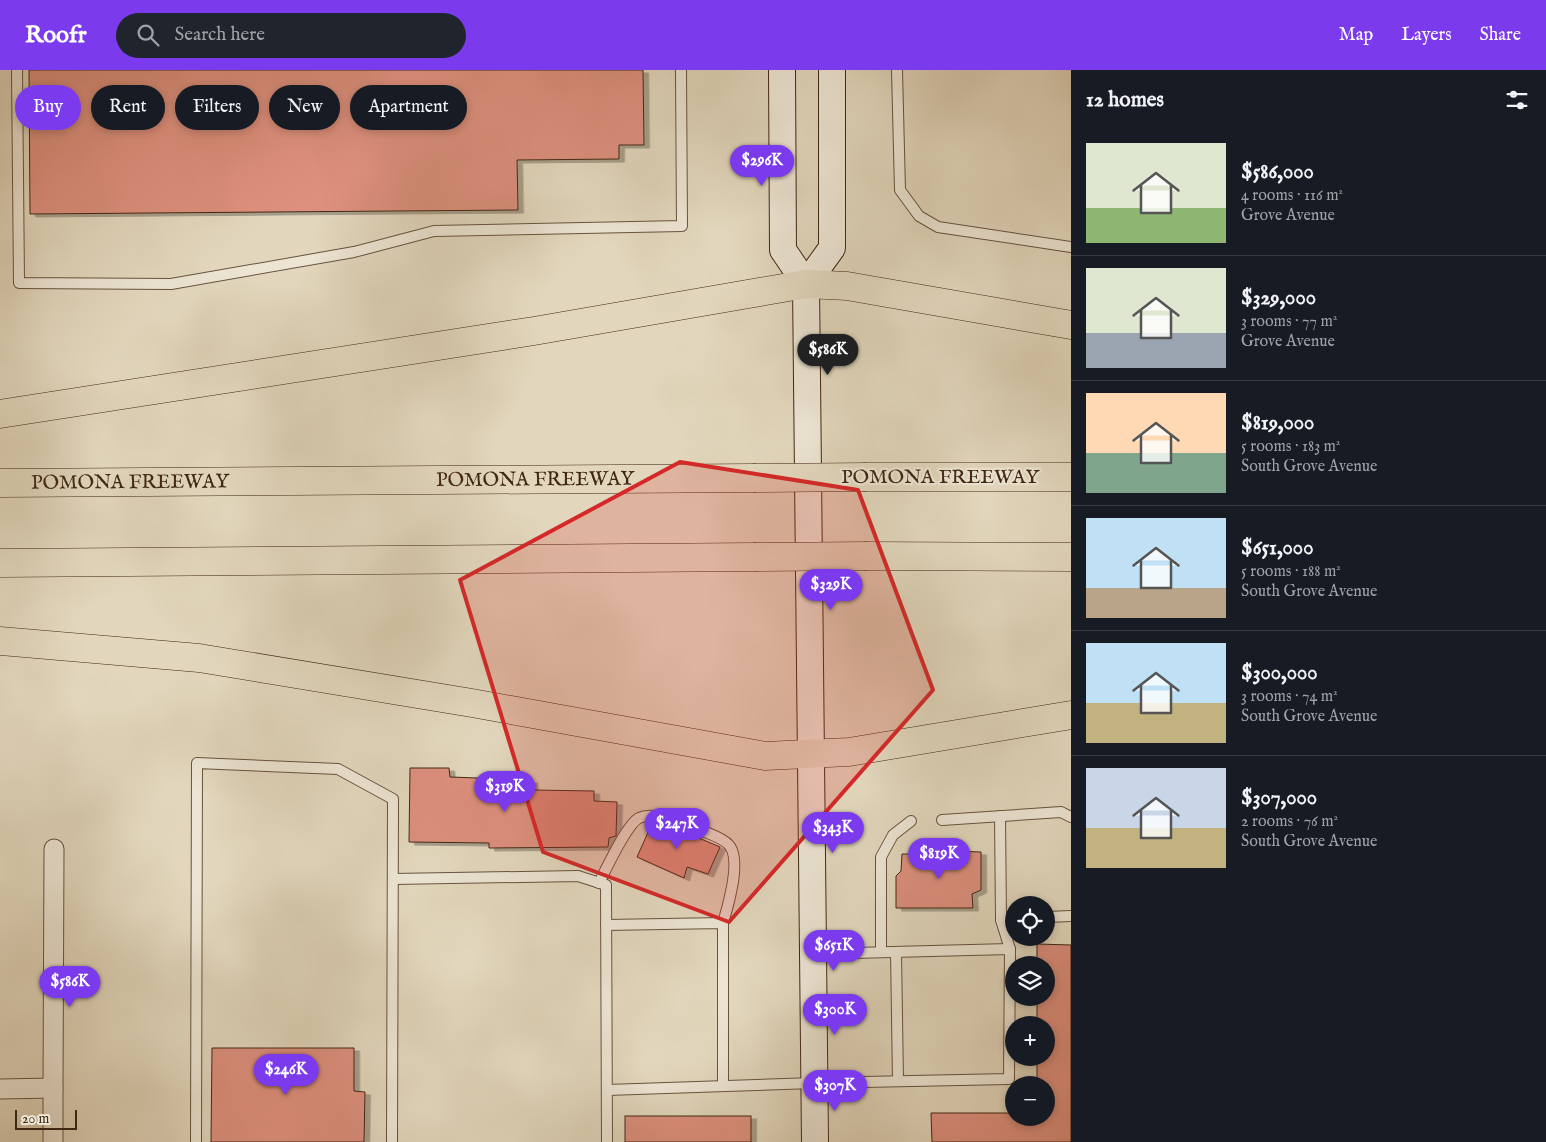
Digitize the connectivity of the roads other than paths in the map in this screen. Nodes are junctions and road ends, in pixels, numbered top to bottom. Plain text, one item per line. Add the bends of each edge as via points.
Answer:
1 (17, 70) edge
2 (681, 70) edge
3 (782, 70) edge
4 (832, 70) edge
5 (898, 70) edge
6 (1071, 247) edge
7 (806, 284) junction
8 (1071, 326) edge
9 (0, 414) edge
10 (1071, 477) edge
11 (0, 483) edge
12 (1071, 557) edge
13 (0, 562) edge
14 (0, 641) edge
15 (1071, 715) edge
16 (812, 754) junction
17 (1000, 816) junction
18 (1071, 817) edge
19 (911, 820) dead end
20 (942, 820) dead end
21 (54, 849) dead end
22 (393, 879) junction
23 (599, 883) junction
24 (1071, 916) edge
25 (1055, 917) edge
26 (1001, 920) junction
27 (1005, 920) edge
28 (723, 924) junction
29 (606, 925) junction
30 (1010, 949) junction
31 (881, 952) junction
32 (896, 952) junction
33 (813, 954) junction
34 (898, 1081) junction
35 (814, 1082) junction
36 (723, 1086) junction
37 (0, 1088) edge
38 (53, 1088) junction
39 (607, 1090) junction
40 (53, 1142) edge
41 (196, 1142) edge
42 (392, 1142) edge
43 (607, 1142) edge
44 (815, 1142) edge

1 - 2 lane via 19,283 142,284 171,284 344,254 434,231 682,226
3 - 7 main road via 784,250
4 - 7 main road via 832,248
5 - 6 lane via 900,190 918,216 938,227
7 - 8 highway via 846,286
7 - 9 highway via 524,333
7 - 16 main road
10 - 11 highway, POMONA FREEWAY, bridge
12 - 13 highway, bridge
14 - 16 highway via 199,658 765,756
15 - 16 highway via 849,752
16 - 33 main road
17 - 18 lane via 1061,812
17 - 20 lane
17 - 26 lane
19 - 31 lane via 893,835 881,857
21 - 38 street
22 - 23 lane via 578,876
22 - 41 lane via 393,799 338,768 197,763
22 - 42 lane
23 - 28 lane via 628,828 638,818 652,815 717,837 729,845 734,854 734,878
23 - 29 lane via 606,885
24 - 25 lane
26 - 27 lane
26 - 30 lane
28 - 29 lane
28 - 36 lane
29 - 39 lane
30 - 32 lane
30 - 34 lane via 1009,1079
31 - 32 lane
31 - 33 lane
32 - 34 lane
33 - 35 main road
34 - 35 lane
35 - 36 lane
35 - 44 main road
36 - 39 lane
37 - 38 street
38 - 40 street
39 - 43 lane

